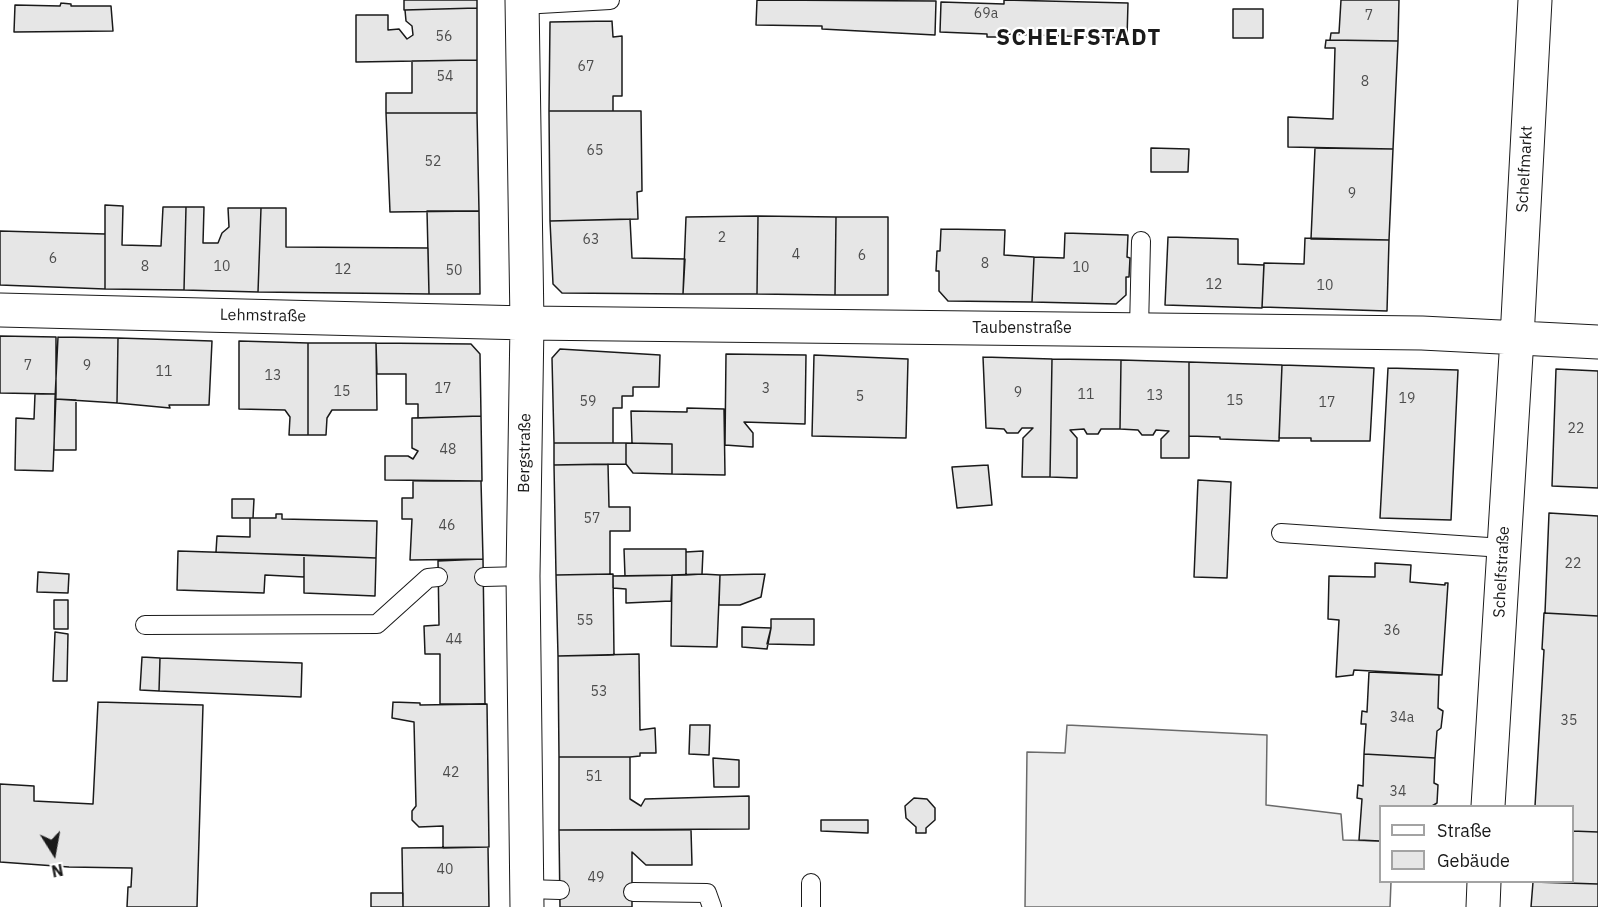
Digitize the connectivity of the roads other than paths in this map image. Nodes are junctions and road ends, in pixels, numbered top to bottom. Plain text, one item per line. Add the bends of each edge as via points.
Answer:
1 (610, 0) edge
2 (1535, 0) edge
3 (522, 2) edge
4 (1141, 241) dead end
5 (0, 310) edge
6 (527, 323) junction
7 (1139, 329) junction
8 (1517, 338) junction
9 (1598, 342) edge
10 (1281, 533) dead end
11 (1503, 548) junction
12 (523, 576) junction
13 (438, 577) dead end
14 (484, 577) dead end
15 (145, 625) dead end
16 (1488, 805) edge
17 (811, 883) dead end
18 (1484, 883) edge
19 (560, 890) dead end
20 (633, 892) dead end
21 (527, 898) edge
22 (712, 907) edge
23 (811, 907) edge
24 (1483, 907) edge

1 - 3 lane
2 - 8 street, Schelfmarkt
3 - 6 street, Bergstraße
4 - 7 lane
5 - 6 street, Lehmstraße
6 - 7 street, Taubenstraße
6 - 12 street, Bergstraße
7 - 8 street, Taubenstraße
8 - 9 street, Taubenstraße
8 - 11 street, Schelfstraße
10 - 11 lane
11 - 16 street, Schelfstraße
12 - 14 lane
12 - 21 street, Bergstraße
13 - 15 lane via 428,578 377,624
17 - 23 lane
18 - 24 street
19 - 21 lane
20 - 22 lane via 707,893

